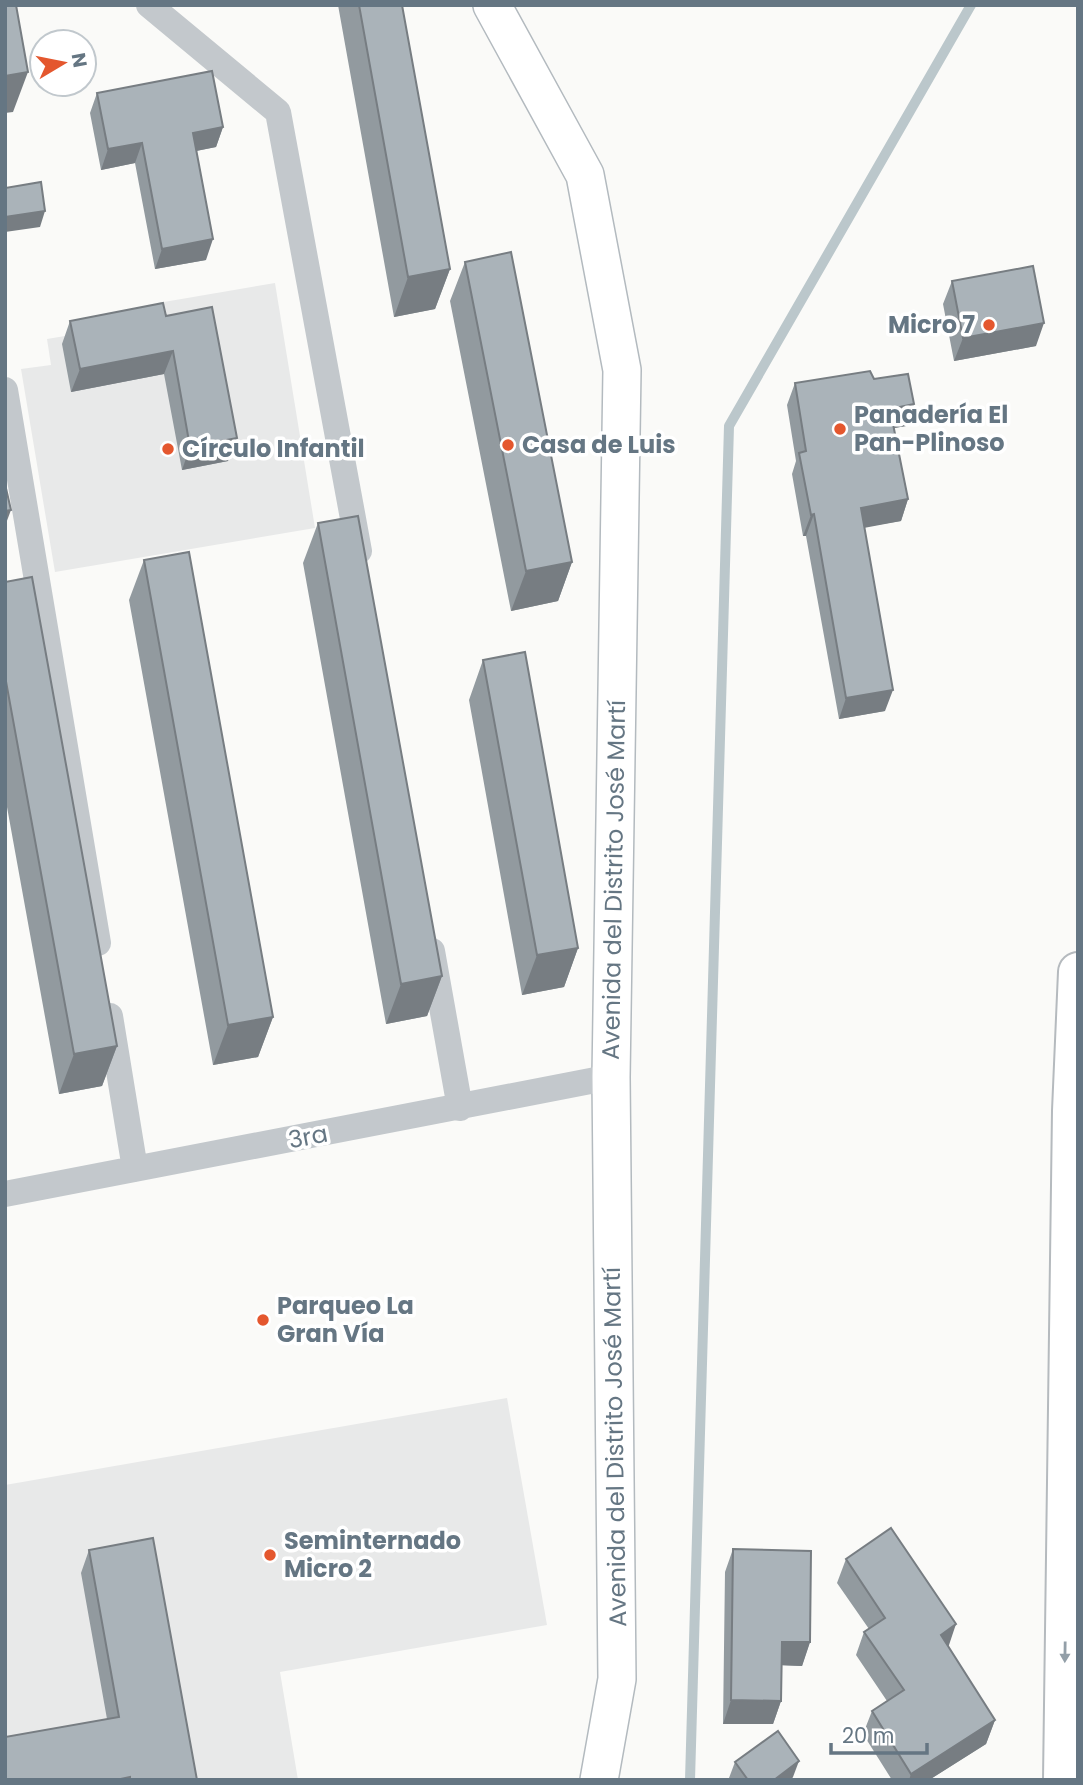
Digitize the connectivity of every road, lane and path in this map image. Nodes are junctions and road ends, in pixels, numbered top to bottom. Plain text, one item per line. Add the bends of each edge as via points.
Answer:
1 (149, 5) edge
2 (492, 5) edge
3 (5, 390) edge
4 (363, 575) edge
5 (428, 930) edge
6 (101, 963) edge
7 (1078, 972) edge
8 (106, 990) edge
9 (611, 1077) junction
10 (460, 1108) junction
11 (135, 1169) junction
12 (5, 1194) edge
13 (599, 1780) edge
14 (1063, 1780) edge

1 - 4 street via 278,112
2 - 9 main road, Avenida del Distrito José Martí via 585,175 622,370
3 - 6 street
5 - 10 street
7 -> 14 main road
8 - 11 street
9 - 10 street, 3ra
9 - 13 main road, Avenida del Distrito José Martí via 617,1679
10 - 11 street, 3ra
11 - 12 street, 3ra

